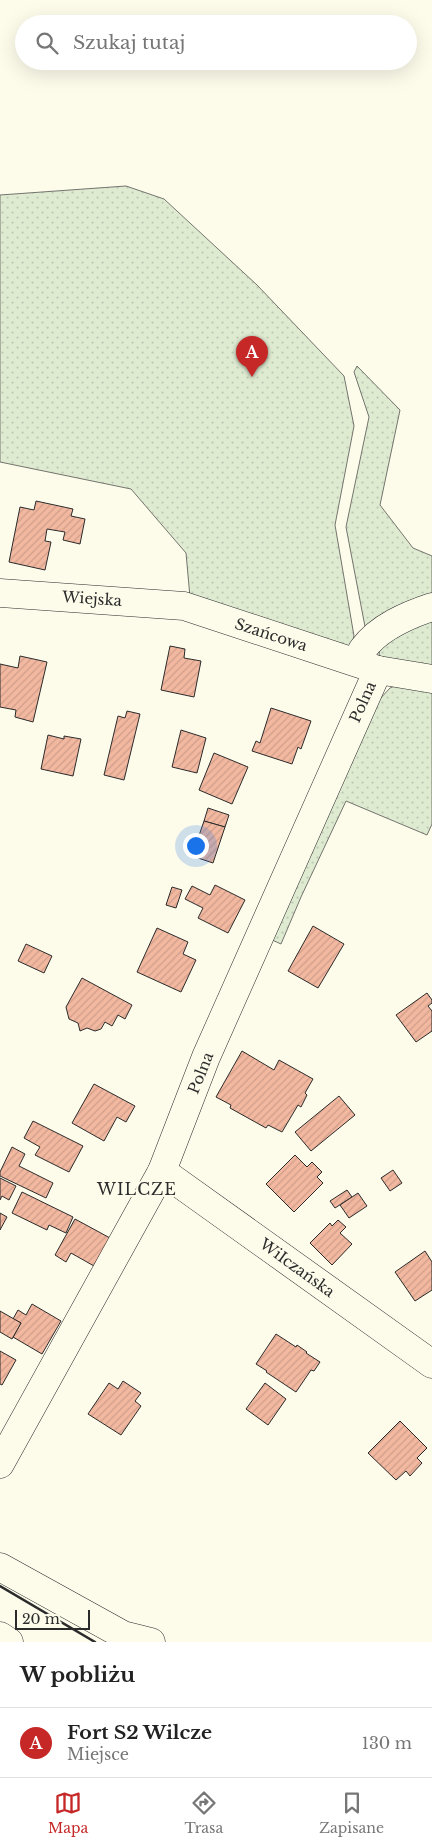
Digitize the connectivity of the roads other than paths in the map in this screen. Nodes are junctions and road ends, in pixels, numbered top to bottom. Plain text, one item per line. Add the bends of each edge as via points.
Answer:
1 (0, 593) edge
2 (184, 606) joint
3 (432, 607) edge
4 (368, 666) junction
5 (432, 679) edge
6 (162, 1171) junction
7 (432, 1364) edge
8 (0, 1464) edge
9 (0, 1567) edge
10 (0, 1636) edge
11 (9, 1642) edge
12 (151, 1642) edge

1 - 2 main road, Wiejska
2 - 4 main road, Szańcowa
3 - 4 main road via 413,613 381,631 362,650
4 - 5 main road, Szańcowa
4 - 6 main road, Polna
6 - 7 main road, WiIczańska
6 - 8 main road, Polna
9 - 12 main road via 124,1635
10 - 11 main road

